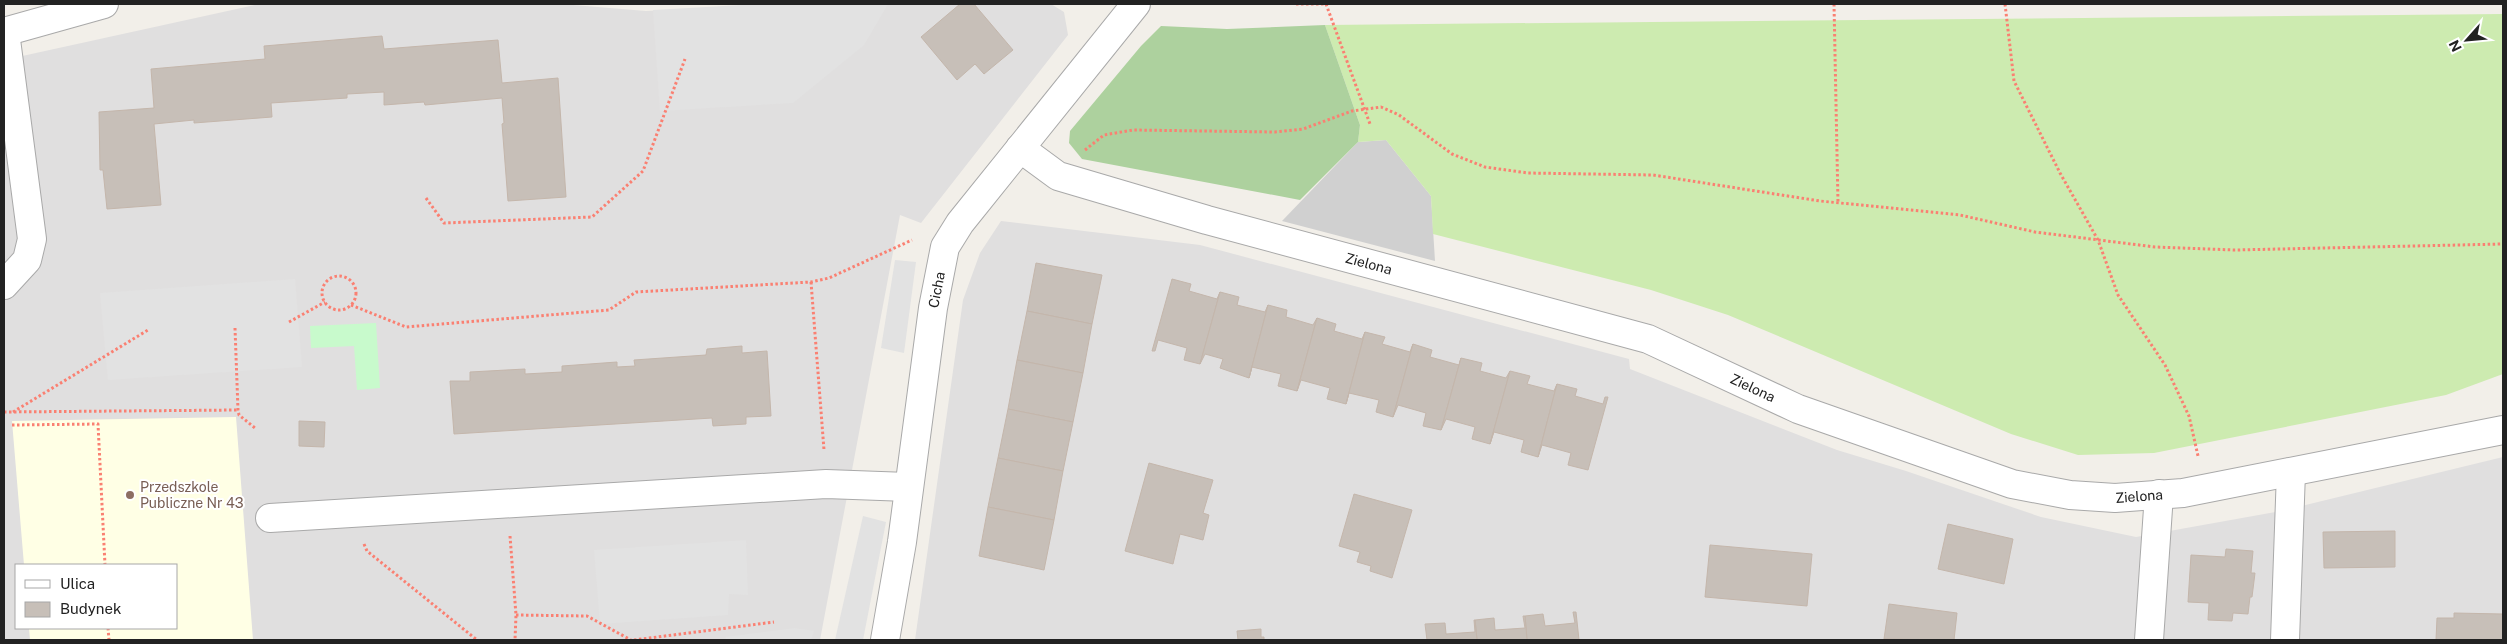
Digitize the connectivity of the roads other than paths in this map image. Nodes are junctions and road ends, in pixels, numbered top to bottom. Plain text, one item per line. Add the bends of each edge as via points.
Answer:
1 (104, 4) edge
2 (1136, 4) edge
3 (4, 32) edge
4 (1020, 148) junction
5 (4, 285) edge
6 (2503, 430) edge
7 (2291, 472) junction
8 (908, 486) junction
9 (2160, 494) junction
10 (270, 518) dead end
11 (885, 640) edge
12 (2149, 640) edge
13 (2284, 640) edge

1 - 3 street
2 - 4 street, Cicha
3 - 5 street via 32,239 27,260
4 - 8 street, Cicha via 960,222 945,247 933,308
4 - 9 street, Zielona via 1058,176 1207,220 1648,339 1798,409 2012,484 2115,498
6 - 7 street, Zielona
7 - 9 street, Zielona
7 - 13 street
8 - 10 street via 826,484
8 - 11 street, Cicha
9 - 12 street

